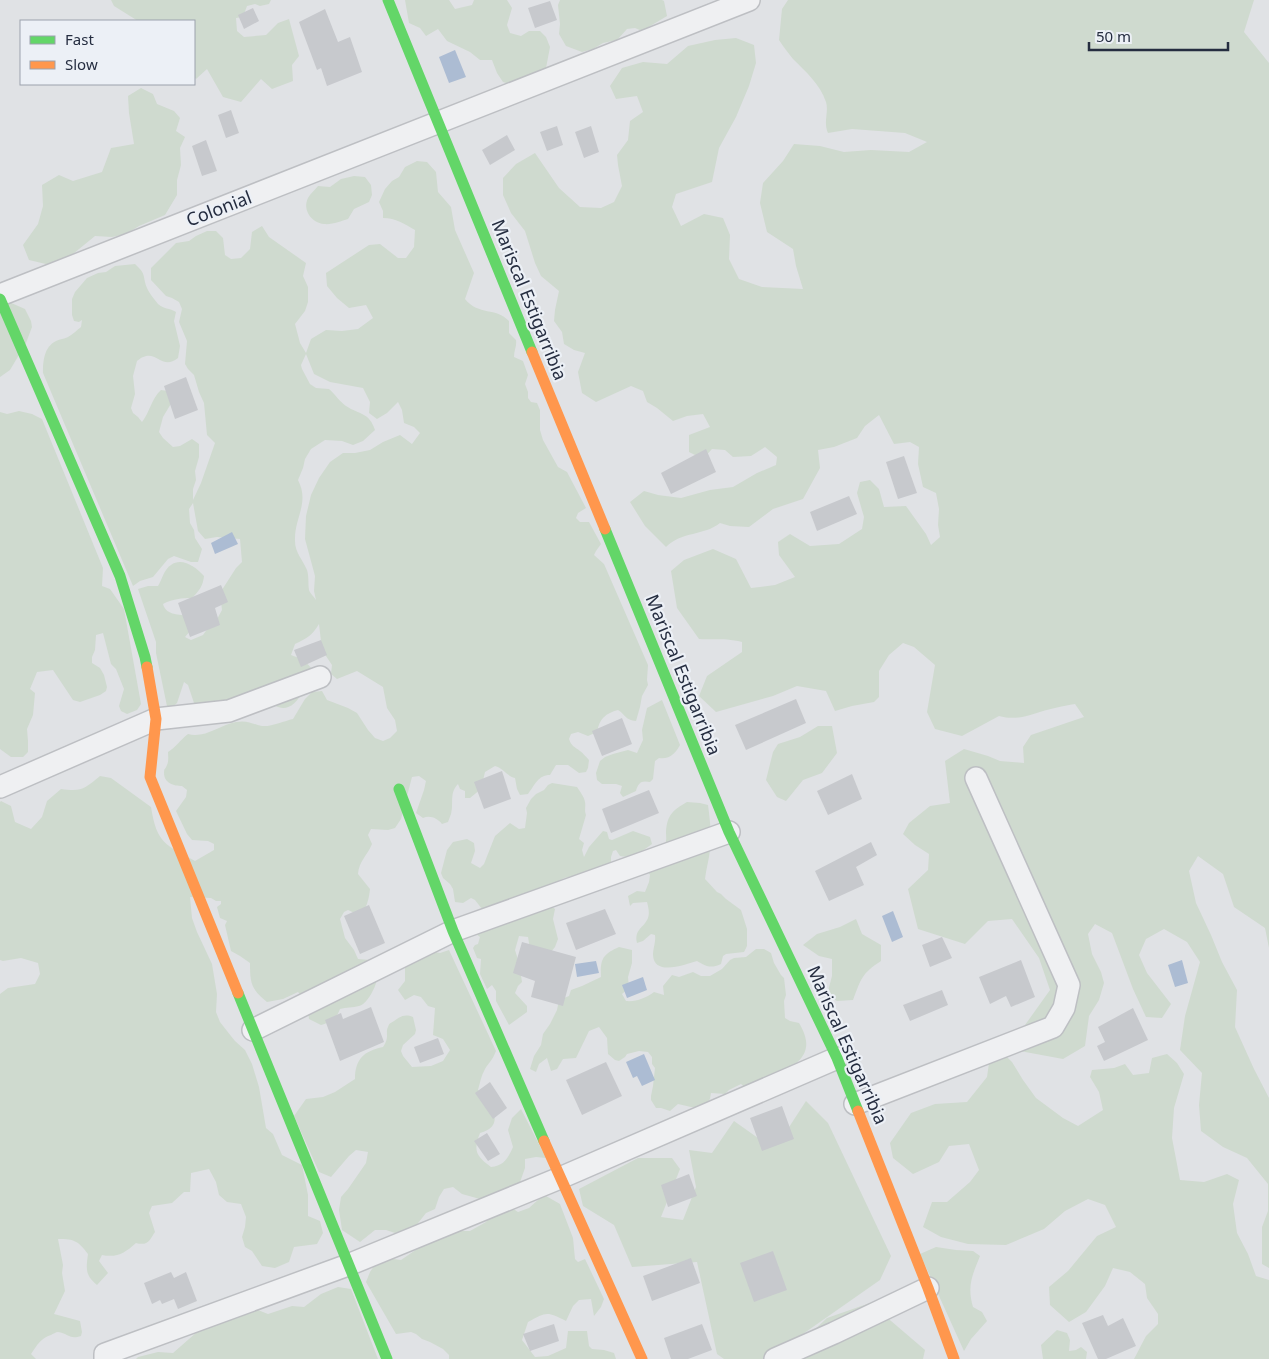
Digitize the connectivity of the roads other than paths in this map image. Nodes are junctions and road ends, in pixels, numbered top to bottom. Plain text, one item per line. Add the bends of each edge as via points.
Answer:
1 (388, 0) edge
2 (749, 0) edge
3 (438, 124) junction
4 (0, 297) edge
5 (320, 677) dead end
6 (156, 719) junction
7 (976, 778) dead end
8 (0, 787) edge
9 (399, 789) dead end
10 (729, 832) junction
11 (453, 931) junction
12 (253, 1030) junction
13 (837, 1058) junction
14 (856, 1104) junction
15 (560, 1178) junction
16 (348, 1265) junction
17 (928, 1288) junction
18 (105, 1359) edge
19 (387, 1359) edge
20 (642, 1359) edge
21 (775, 1359) edge
22 (954, 1359) edge

1 - 3 street, Mariscal Estigarribia
2 - 3 street, Colonial
3 - 4 street, Colonial
3 - 10 street, Mariscal Estigarribia
4 - 6 street via 120,576 145,657
5 - 6 street via 229,711
6 - 8 street
6 - 12 street via 150,777
7 - 14 street via 1069,985 1064,1008 1053,1027
9 - 11 street
10 - 11 street
10 - 13 street, Mariscal Estigarribia
11 - 12 street
11 - 15 street
12 - 16 street
13 - 14 street, Mariscal Estigarribia
13 - 15 street
14 - 17 street, Mariscal Estigarribia
15 - 16 street
15 - 20 street
16 - 18 street via 105,1354
16 - 19 street
17 - 21 street
17 - 22 street, Mariscal Estigarribia

